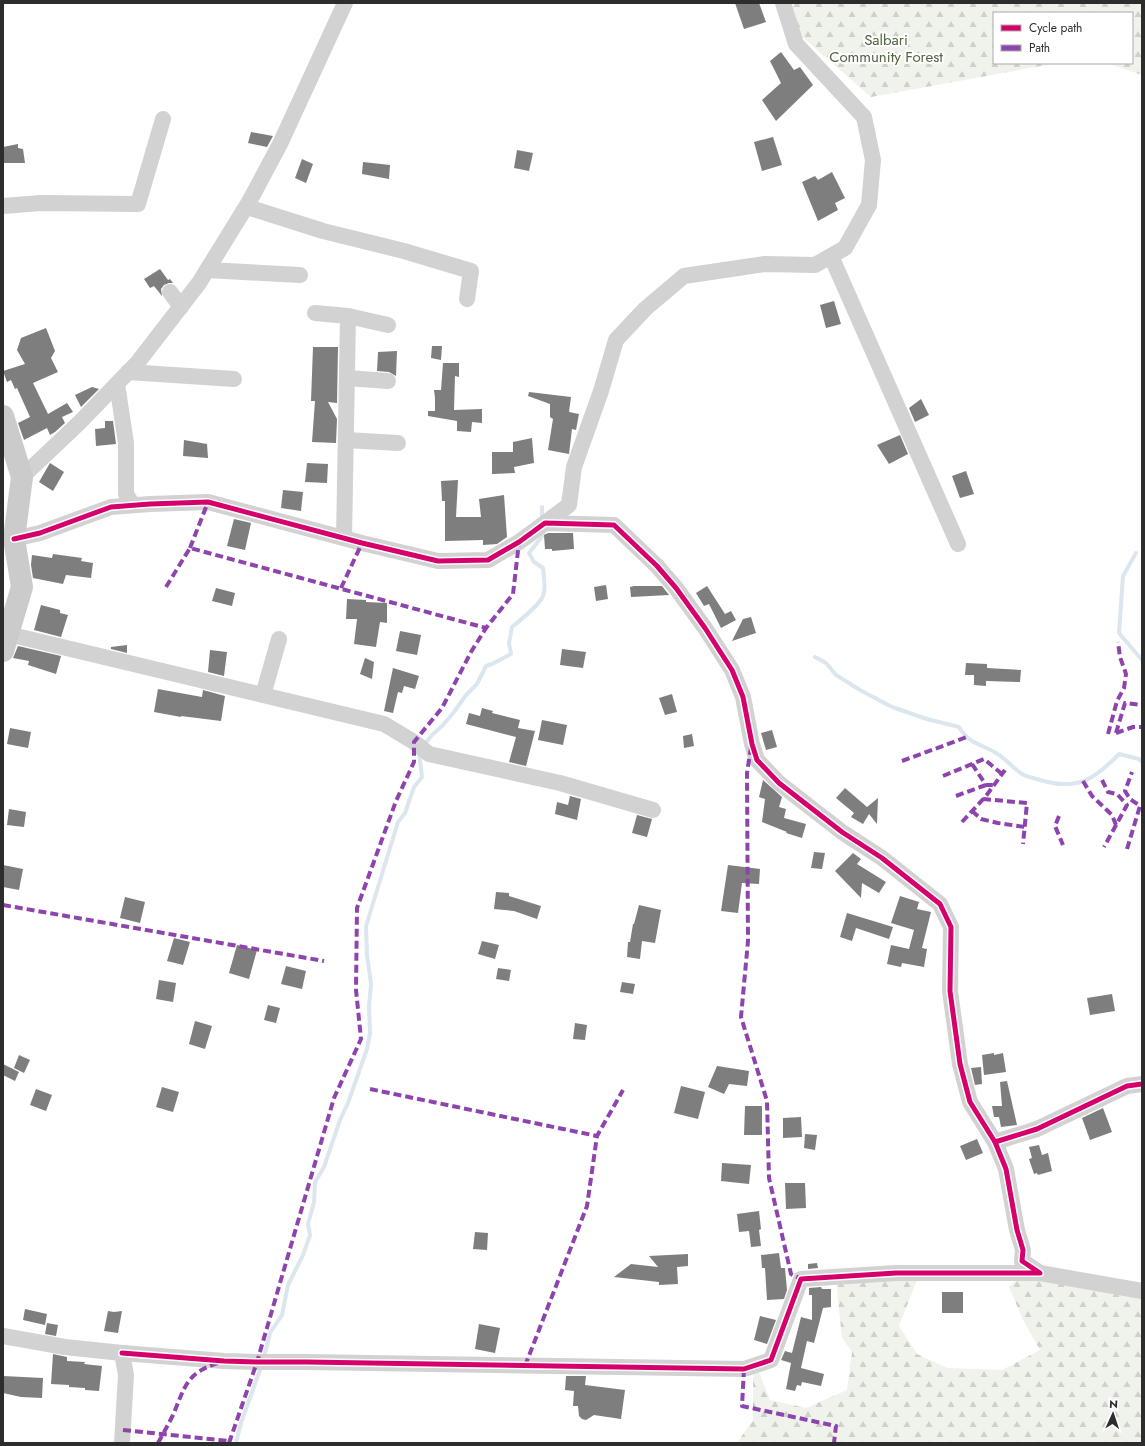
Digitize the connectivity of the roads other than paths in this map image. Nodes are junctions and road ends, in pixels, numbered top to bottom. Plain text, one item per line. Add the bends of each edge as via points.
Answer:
1 (345, 3) edge
2 (783, 3) edge
3 (163, 119) dead end
4 (3, 206) edge
5 (247, 206) junction
6 (831, 256) junction
7 (207, 270) junction
8 (300, 275) dead end
9 (170, 292) dead end
10 (467, 299) dead end
11 (181, 307) junction
12 (315, 313) dead end
13 (348, 316) junction
14 (388, 325) dead end
15 (123, 378) junction
16 (347, 378) junction
17 (234, 379) dead end
18 (388, 381) dead end
19 (3, 416) edge
20 (346, 440) junction
21 (398, 443) dead end
22 (22, 477) junction
23 (133, 505) junction
24 (545, 523) junction
25 (14, 538) junction
26 (344, 538) junction
27 (958, 544) dead end
28 (280, 639) dead end
29 (6, 642) edge
30 (264, 695) junction
31 (653, 810) dead end
32 (1142, 1084) edge
33 (995, 1142) junction
34 (1040, 1273) junction
35 (1142, 1291) edge
36 (3, 1336) edge
37 (122, 1353) junction
38 (122, 1443) edge

1 - 5 street via 280,144
2 - 6 street via 796,44 864,117 874,160 869,205 845,248
3 - 4 street via 138,204 41,203
5 - 7 street
5 - 10 street via 323,231 471,271
6 - 24 street via 816,265 765,264 684,276 646,309 616,340 601,392 574,467 569,505
6 - 27 street
7 - 8 street
7 - 11 street
9 - 11 street
11 - 15 street
12 - 13 street
13 - 14 street
13 - 16 street
15 - 17 street
15 - 22 street
15 - 23 street via 126,494
16 - 18 street
16 - 20 street
19 - 22 street
20 - 21 street
20 - 26 street
22 - 25 street
23 - 25 street via 111,507 40,533
23 - 26 street via 208,502
24 - 26 street via 488,560 438,561
24 - 33 street via 614,524 676,588 732,670 743,697 757,760 779,783 940,904 951,927 950,991 960,1064 970,1102
25 - 29 street via 22,587
28 - 30 street
29 - 30 street
30 - 31 street via 384,724 429,754 560,783
32 - 33 street via 1127,1086 1037,1129
33 - 34 street via 1006,1168 1023,1250 1022,1261
34 - 35 street
34 - 37 street via 896,1273 801,1279 771,1360 744,1369 257,1362
36 - 37 street via 65,1347
37 - 38 street via 126,1375

